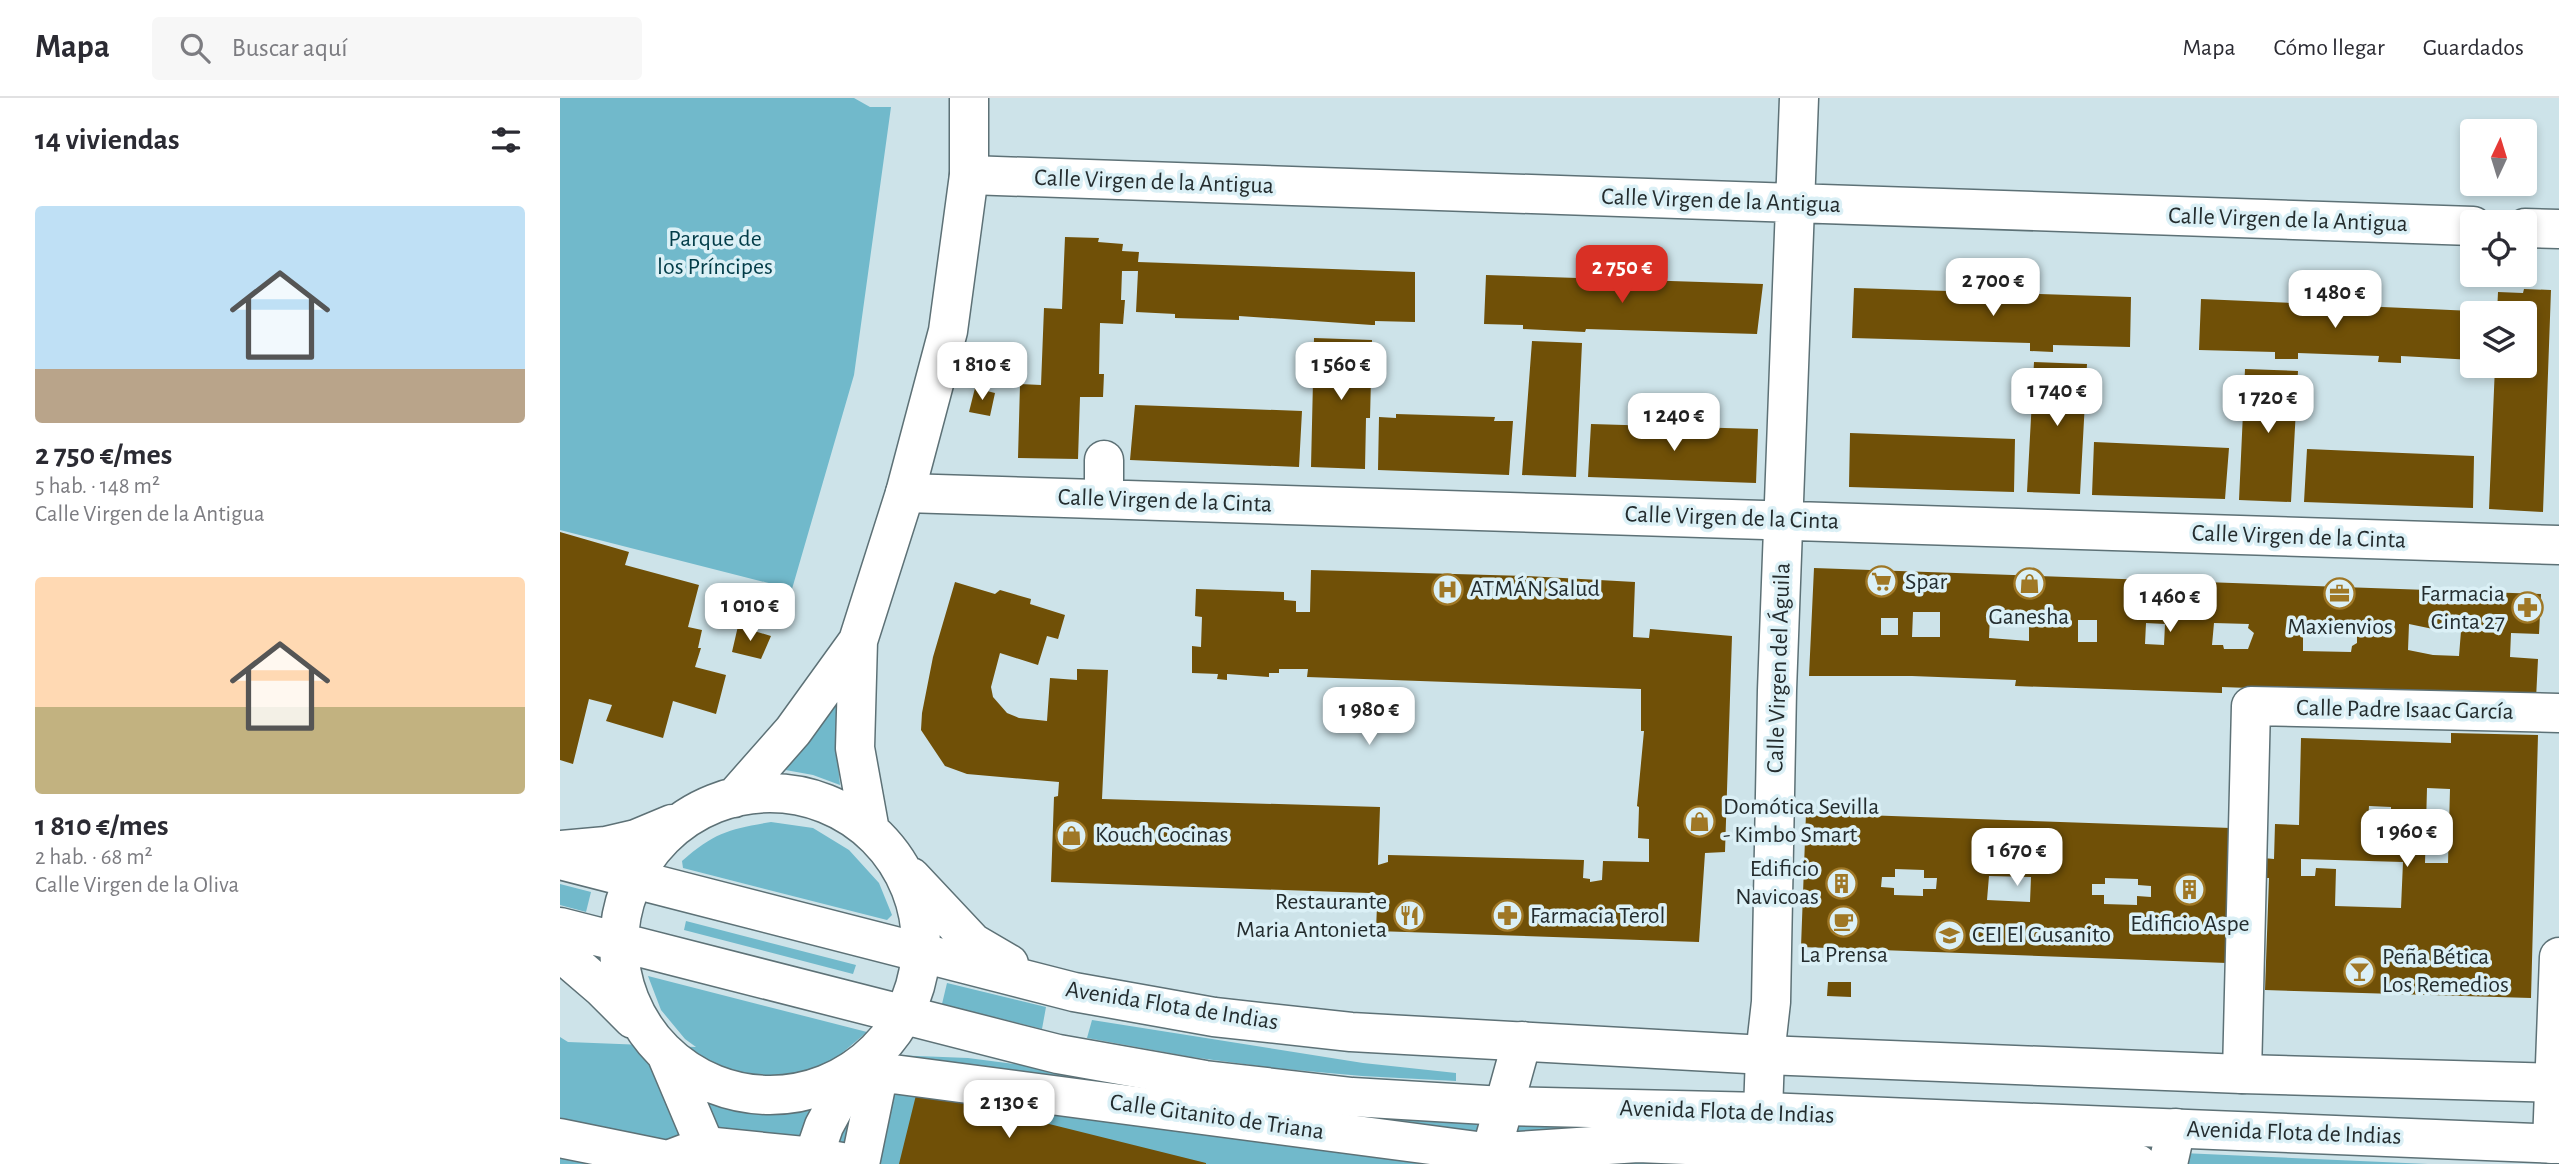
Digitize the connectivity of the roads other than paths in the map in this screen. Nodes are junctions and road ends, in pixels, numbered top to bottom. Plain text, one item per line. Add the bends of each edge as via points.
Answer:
1 (969, 98) edge
2 (1799, 98) edge
3 (969, 175) junction
4 (1795, 204) junction
5 (2460, 226) edge
6 (2537, 228) edge
7 (2559, 229) edge
8 (1104, 460) dead end
9 (905, 493) junction
10 (1104, 499) junction
11 (1784, 519) junction
12 (2559, 545) edge
13 (858, 641) junction
14 (2559, 713) edge
15 (734, 798) junction
16 (693, 814) junction
17 (870, 831) junction
18 (560, 850) edge
19 (560, 860) edge
20 (895, 860) junction
21 (633, 879) junction
22 (560, 927) edge
23 (618, 942) junction
24 (560, 951) edge
25 (921, 953) junction
26 (2559, 957) edge
27 (1040, 983) junction
28 (904, 1015) junction
29 (1521, 1041) junction
30 (1029, 1047) junction
31 (660, 1048) junction
32 (1765, 1055) junction
33 (869, 1065) junction
34 (2190, 1072) junction
35 (2242, 1074) junction
36 (2557, 1083) edge
37 (1503, 1106) junction
38 (1763, 1112) junction
39 (560, 1138) edge
40 (2556, 1144) edge
41 (2172, 1146) edge
42 (707, 1155) edge
43 (1490, 1158) edge
44 (812, 1160) edge
45 (852, 1164) edge
46 (860, 1164) edge
47 (1536, 1164) edge
48 (2138, 1164) edge

1 - 3 street
2 - 4 street, Calle Virgen del Águila
3 - 4 street, Calle Virgen de la Antigua
3 - 9 street via 948,331
4 - 5 street, Calle Virgen de la Antigua
4 - 11 street, Calle Virgen del Águila
6 - 7 street
8 - 10 street
9 - 10 street, Calle Virgen de la Cinta
9 - 13 street
10 - 11 street, Calle Virgen de la Cinta
11 - 12 street, Calle Virgen de la Cinta
11 - 32 street, Calle Virgen del Águila via 1771,1002
13 - 15 street via 793,731
13 - 17 street via 855,748
14 - 35 street, Calle Padre Isaac García via 2251,706
15 - 16 street
15 - 17 street via 792,795 847,814
16 - 18 street via 636,839
16 - 21 street via 658,842
17 - 20 street
19 - 21 street, Avenida Flota de Indias
20 - 25 street via 916,904
20 - 27 street via 973,943
21 - 23 street
21 - 25 street, Avenida Flota de Indias
22 - 23 street, Avenida Flota de Indias
23 - 28 street, Avenida Flota de Indias
23 - 31 street via 627,994 640,1023
24 - 31 street
25 - 27 street, Avenida Flota de Indias
25 - 28 street
26 - 36 street
27 - 29 street, Avenida Flota de Indias via 1214,1017 1351,1032
28 - 30 street, Avenida Flota de Indias
28 - 33 street
29 - 32 street, Avenida Flota de Indias
29 - 37 street
30 - 33 street via 915,1044
30 - 37 street, Avenida Flota de Indias via 1205,1080 1352,1097
31 - 33 street via 710,1083 766,1095 813,1089
31 - 42 street
32 - 34 street, Avenida Flota de Indias
32 - 38 street, Calle Virgen del Águila
33 - 43 street, Calle Gitanito de Triana
33 - 44 street via 824,1126
33 - 46 street
34 - 35 street, Avenida Flota de Indias
34 - 41 street
35 - 36 street, Avenida Flota de Indias
36 - 40 street
37 - 38 street, Avenida Flota de Indias
37 - 43 street
38 - 41 street, Avenida Flota de Indias
39 - 42 street via 668,1160
40 - 41 street, Avenida Flota de Indias
42 - 44 street
43 - 47 street, Calle Gitanito de Triana
43 - 48 street via 1638,1143
44 - 45 street

